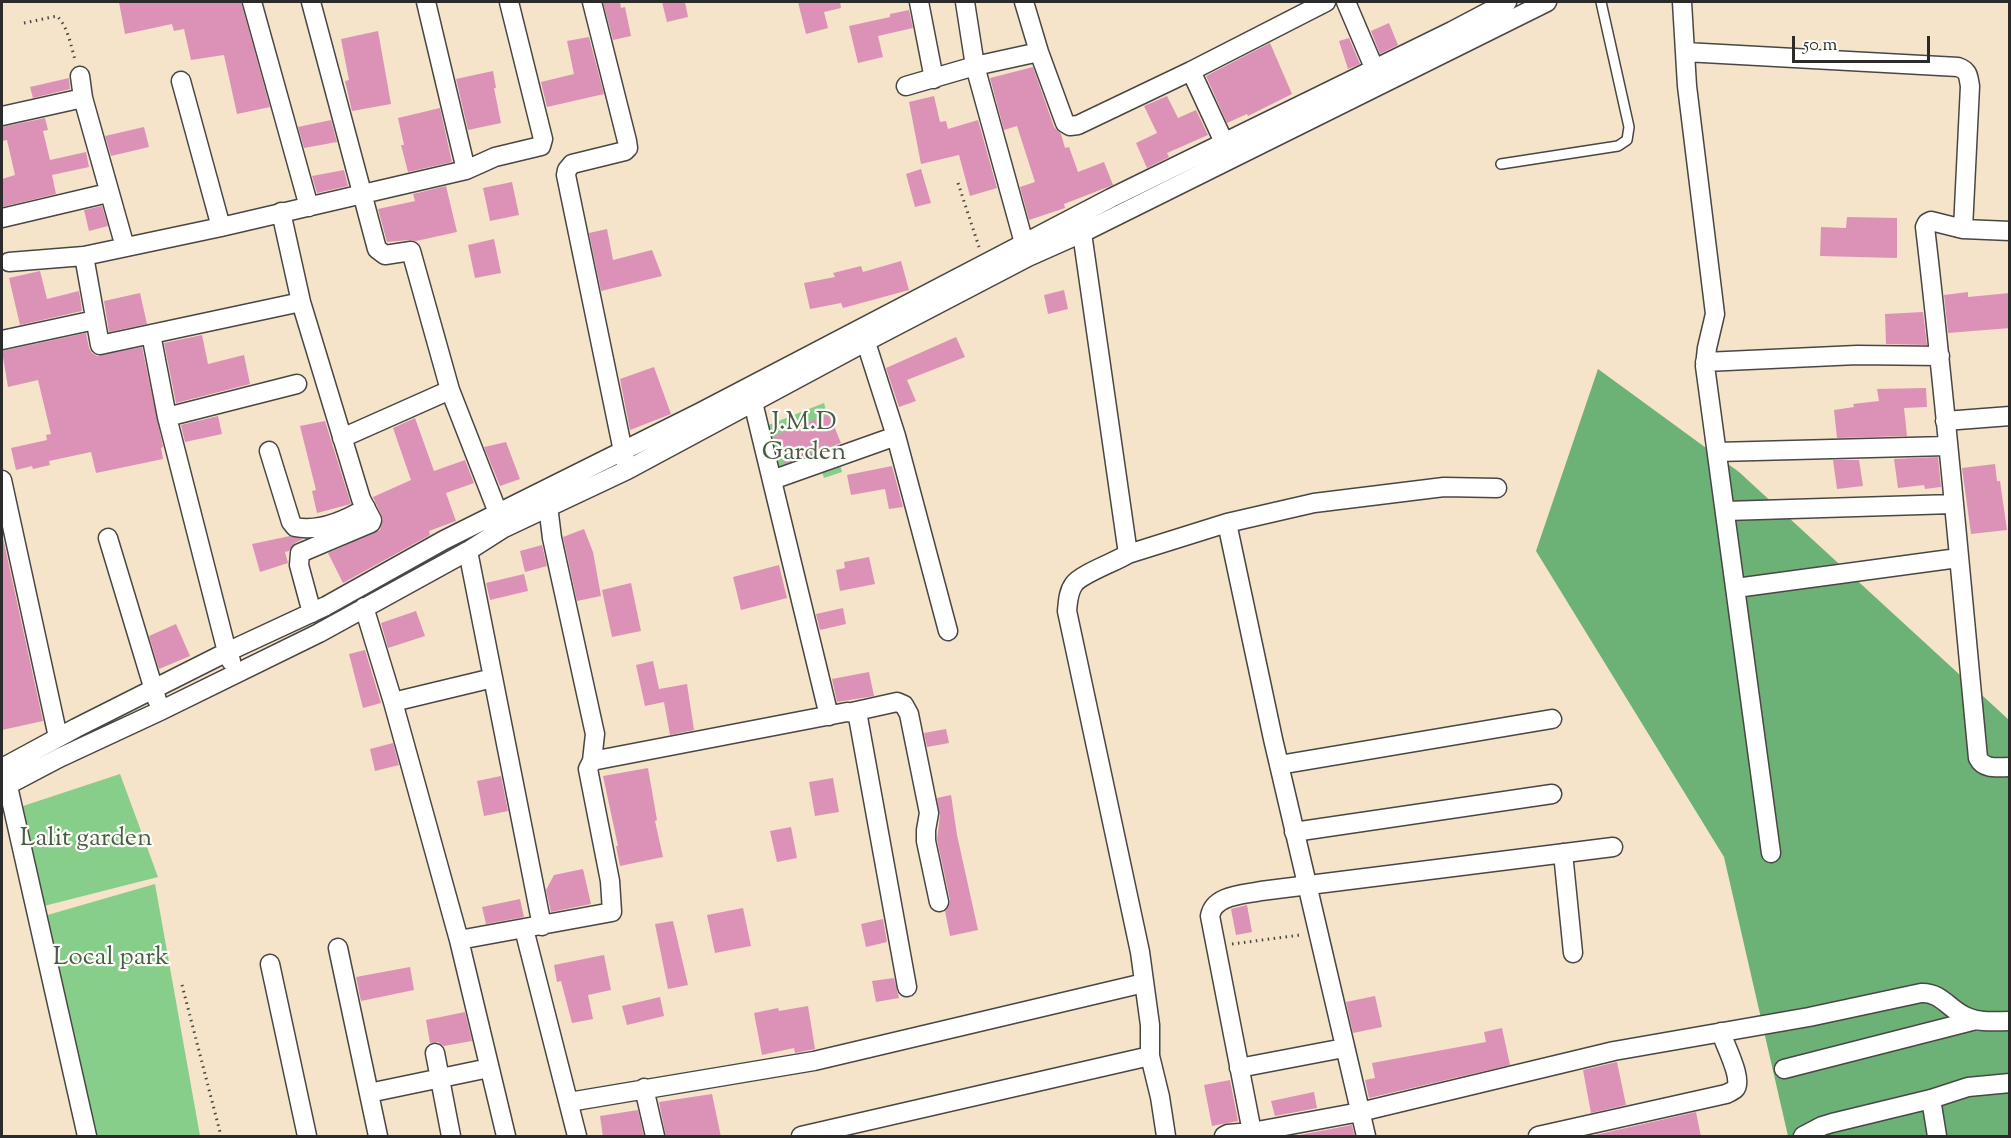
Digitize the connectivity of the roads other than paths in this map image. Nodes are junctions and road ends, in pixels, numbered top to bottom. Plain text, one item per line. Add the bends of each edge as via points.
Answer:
1 (252, 2) edge
2 (311, 2) edge
3 (426, 2) edge
4 (508, 2) edge
5 (592, 2) edge
6 (919, 2) edge
7 (1024, 2) edge
8 (1326, 2) edge
9 (1346, 2) edge
10 (1507, 2) edge
11 (1547, 2) edge
12 (1601, 2) edge
13 (1682, 2) edge
14 (971, 3) edge
15 (1039, 52) junction
16 (1685, 52) junction
17 (975, 66) junction
18 (1373, 68) junction
19 (1191, 71) junction
20 (81, 76) road end
21 (934, 79) junction
22 (181, 81) dead end
23 (1383, 85) junction
24 (906, 86) dead end
25 (83, 98) junction
26 (2, 116) edge
27 (1227, 150) junction
28 (1501, 164) dead end
29 (466, 170) junction
30 (108, 193) junction
31 (364, 195) junction
32 (309, 207) junction
33 (281, 212) junction
34 (2, 218) edge
35 (1080, 224) junction
36 (221, 227) junction
37 (1963, 229) junction
38 (2010, 231) edge
39 (1023, 243) junction
40 (125, 247) junction
41 (84, 256) junction
42 (9, 262) dead end
43 (301, 302) junction
44 (95, 320) junction
45 (151, 334) junction
46 (864, 335) junction
47 (2, 340) edge
48 (1940, 356) junction
49 (1705, 362) junction
50 (297, 384) dead end
51 (450, 390) junction
52 (751, 395) junction
53 (2010, 416) edge
54 (167, 417) junction
55 (1945, 421) junction
56 (896, 436) junction
57 (342, 438) junction
58 (1947, 446) junction
59 (623, 450) junction
60 (269, 451) dead end
61 (1717, 452) junction
62 (627, 470) junction
63 (2, 480) edge
64 (772, 480) junction
65 (1497, 488) dead end
66 (1953, 504) junction
67 (548, 506) junction
68 (366, 508) junction
69 (1726, 511) junction
70 (501, 520) junction
71 (1227, 523) junction
72 (108, 538) dead end
73 (468, 551) junction
74 (1128, 554) junction
75 (1958, 558) junction
76 (1736, 588) junction
77 (364, 607) junction
78 (312, 613) junction
79 (948, 631) dead end
80 (227, 652) junction
81 (236, 673) junction
82 (493, 678) junction
83 (153, 689) junction
84 (393, 702) junction
85 (160, 711) junction
86 (852, 712) junction
87 (829, 716) junction
88 (1552, 719) dead end
89 (58, 737) junction
90 (592, 761) junction
91 (1279, 765) junction
92 (2010, 767) edge
93 (3, 773) edge
94 (1552, 795) dead end
95 (1294, 832) junction
96 (1613, 846) dead end
97 (1563, 853) junction
98 (1771, 853) dead end
99 (1307, 886) junction
100 (939, 902) dead end
101 (533, 927) junction
102 (459, 940) junction
103 (338, 948) dead end
104 (1573, 952) dead end
105 (270, 964) dead end
106 (1144, 983) junction
107 (907, 987) dead end
108 (1976, 1020) junction
109 (2010, 1021) edge
110 (1721, 1032) junction
111 (1344, 1048) junction
112 (435, 1053) dead end
113 (1150, 1056) junction
114 (489, 1068) junction
115 (1239, 1068) junction
116 (1784, 1070) dead end
117 (440, 1078) junction
118 (2010, 1083) edge
119 (644, 1088) junction
120 (369, 1093) junction
121 (1932, 1099) junction
122 (568, 1102) junction
123 (1360, 1112) junction
124 (1252, 1132) junction
125 (87, 1137) edge
126 (307, 1137) edge
127 (378, 1137) edge
128 (451, 1137) edge
129 (506, 1137) edge
130 (577, 1137) edge
131 (655, 1137) edge
132 (801, 1137) edge
133 (1166, 1137) edge
134 (1224, 1137) edge
135 (1366, 1137) edge
136 (1538, 1137) edge
137 (1803, 1137) edge
138 (1937, 1137) edge

1 - 32 street
2 - 31 street
3 - 29 street
4 - 29 street via 543,144 495,157
5 - 59 street via 627,148 573,164 566,175
6 - 21 street
7 - 15 street
8 - 19 street
9 - 18 street
10 - 18 street
11 - 23 street
12 - 28 lane via 1629,127 1627,140 1618,146
13 - 16 street
14 - 17 street
15 - 17 street
15 - 19 street via 1065,123 1070,126
16 - 37 street via 1965,69 1970,86
16 - 49 street via 1715,314
17 - 21 street
17 - 39 street
18 - 23 street
18 - 27 street
19 - 27 street
20 - 25 street
21 - 24 street
22 - 36 street
23 - 27 street
25 - 26 street
25 - 30 street
27 - 35 street
29 - 31 street
30 - 34 street
30 - 40 street
31 - 32 street
31 - 51 street via 379,251 385,255 411,251
32 - 33 street
33 - 36 street
33 - 43 street
35 - 39 street
35 - 46 street via 1028,257
35 - 74 street
36 - 40 street
37 - 38 street
37 - 48 street via 1931,221 1925,227
39 - 46 street
40 - 41 street
41 - 42 street
41 - 44 street
43 - 45 street
43 - 57 street
44 - 45 street via 100,345
44 - 47 street
45 - 54 street
46 - 52 street
46 - 56 street
48 - 49 street via 1857,355
48 - 55 street
49 - 61 street
50 - 54 street
51 - 57 street
51 - 70 street
52 - 59 street
52 - 62 street
52 - 64 street
53 - 55 street
54 - 80 street
55 - 58 street
56 - 64 street
56 - 79 street
57 - 68 street
58 - 61 street
58 - 66 street
59 - 62 street
59 - 70 street
60 - 68 street via 295,527 337,523
61 - 69 street
62 - 67 street
63 - 89 street
64 - 87 street
65 - 71 street via 1444,487 1314,503
66 - 69 street
66 - 75 street
67 - 70 street
67 - 90 street via 595,734
68 - 78 street via 371,523 300,553 299,565
69 - 76 street
70 - 73 street
70 - 78 street via 444,540
71 - 74 street
71 - 91 street
72 - 83 street
73 - 77 street
73 - 82 street
74 - 106 street via 1075,582 1067,611
75 - 76 street
75 - 92 street via 1978,758 1987,766
76 - 98 street
77 - 81 street
77 - 84 street
78 - 80 street
80 - 81 street
80 - 83 street
81 - 85 street
82 - 84 street
82 - 101 street
83 - 85 street
83 - 89 street
84 - 102 street
85 - 93 street via 59,758
86 - 87 street
86 - 100 street via 897,702 909,714 929,813 927,841
86 - 107 street via 858,717
87 - 90 street
88 - 91 street
89 - 93 street
90 - 101 street via 588,769 610,881 612,912
91 - 95 street
93 - 125 street
94 - 95 street
95 - 99 street
96 - 97 street
97 - 99 street
97 - 104 street
99 - 111 street
99 - 115 street via 1261,891 1219,900 1214,905 1210,916
101 - 102 street
101 - 122 street
102 - 114 street
103 - 120 street
105 - 126 street
106 - 113 street
106 - 119 street via 814,1061
108 - 109 street
108 - 110 street via 1963,1016 1935,994 1921,993
108 - 116 street
110 - 123 street via 1614,1051
110 - 136 street via 1737,1076 1734,1090
111 - 115 street
111 - 123 street
112 - 117 street
113 - 132 street
113 - 133 street
114 - 117 street
114 - 129 street
115 - 124 street
117 - 120 street
117 - 128 street
118 - 121 street via 1968,1087
119 - 122 street
119 - 131 street
120 - 127 street
121 - 137 street via 1821,1126
121 - 138 street
122 - 130 street
123 - 124 street
123 - 135 street
124 - 134 street

